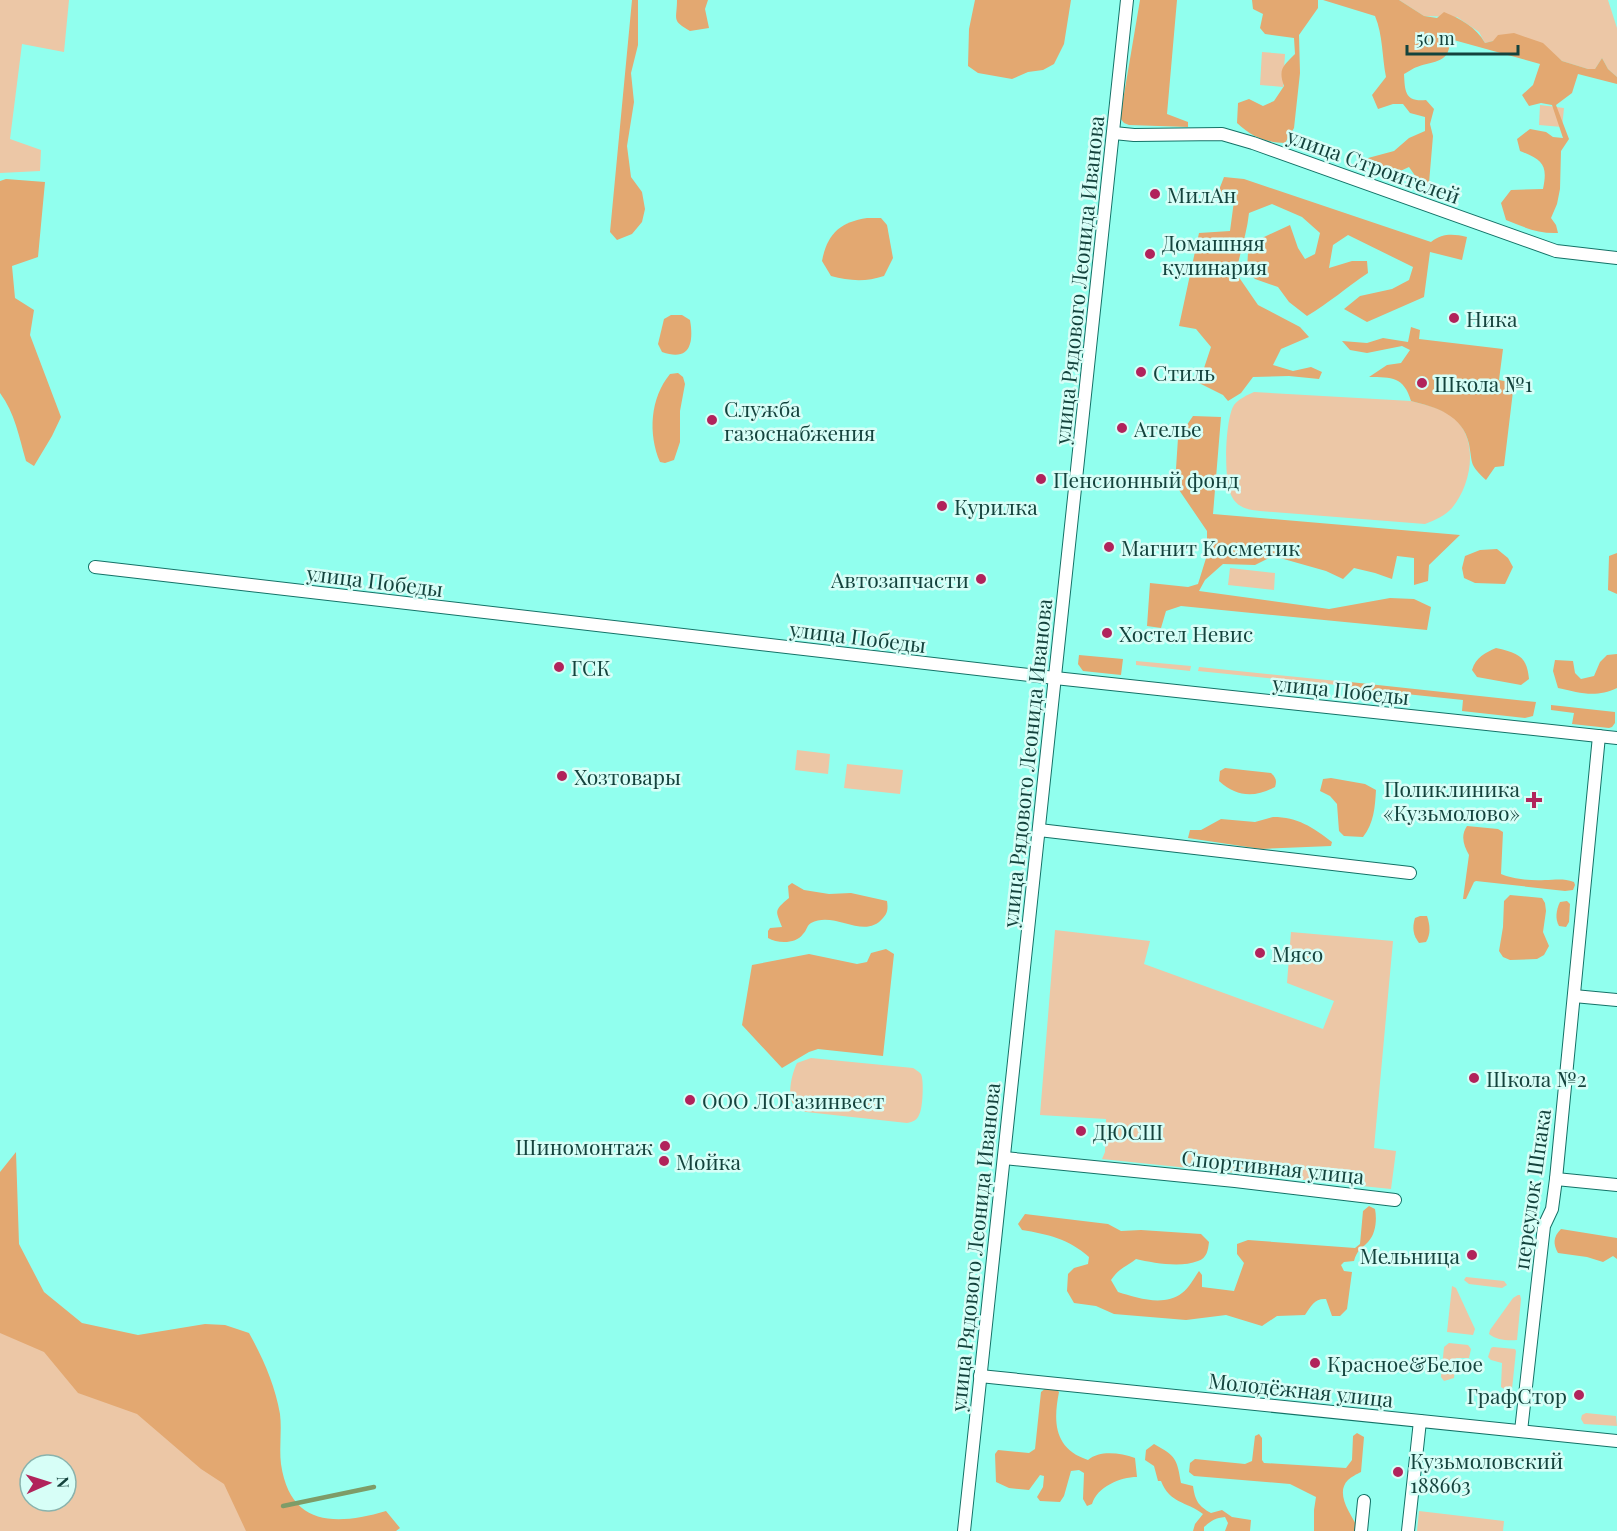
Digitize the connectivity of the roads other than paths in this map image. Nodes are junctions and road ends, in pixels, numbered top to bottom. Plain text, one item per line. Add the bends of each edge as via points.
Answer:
1 (1127, 0) edge
2 (1114, 133) junction
3 (1617, 258) edge
4 (95, 567) dead end
5 (1055, 678) junction
6 (1599, 736) junction
7 (1617, 738) edge
8 (1039, 830) junction
9 (1410, 873) dead end
10 (1574, 996) junction
11 (1617, 1000) edge
12 (1004, 1158) junction
13 (1556, 1179) junction
14 (1617, 1185) edge
15 (1395, 1200) dead end
16 (980, 1376) junction
17 (1420, 1421) junction
18 (1521, 1431) junction
19 (1617, 1441) edge
20 (1364, 1501) dead end
21 (964, 1531) edge
22 (1361, 1531) edge
23 (1408, 1531) edge

1 - 2 street, улица Рядового Леонида Иванова
2 - 3 street, улица Строителей via 1222,134 1557,251
2 - 5 street, улица Рядового Леонида Иванова
4 - 5 street, улица Победы
5 - 6 street, улица Победы
5 - 8 street, улица Рядового Леонида Иванова
6 - 7 street, улица Победы
6 - 10 street, переулок Шпака
8 - 9 street
8 - 12 street, улица Рядового Леонида Иванова
10 - 11 street
10 - 13 street, переулок Шпака
12 - 15 street, Спортивная улица
12 - 16 street, улица Рядового Леонида Иванова
13 - 14 street
13 - 18 street, переулок Шпака via 1552,1209 1544,1226
16 - 17 street, Молодёжная улица
16 - 21 street, улица Рядового Леонида Иванова
17 - 18 street, Молодёжная улица
17 - 23 street
18 - 19 street, Молодёжная улица
20 - 22 street

